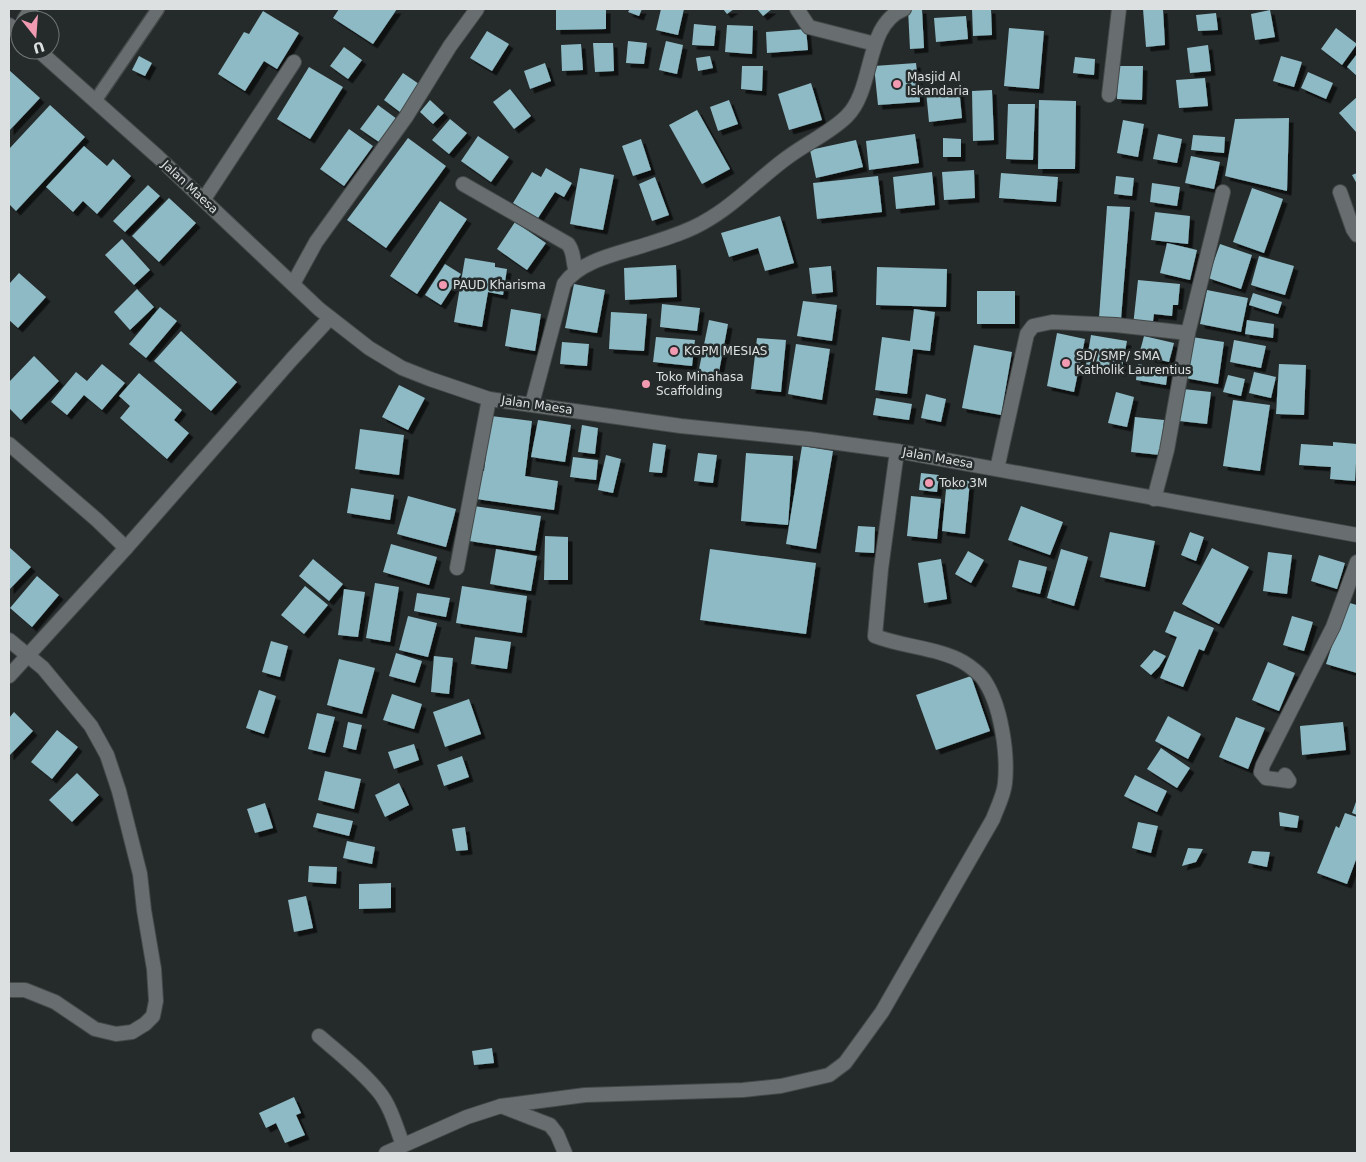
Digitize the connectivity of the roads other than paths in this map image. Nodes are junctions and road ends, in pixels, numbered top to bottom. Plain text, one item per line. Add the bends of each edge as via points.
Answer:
1 (158, 9) edge
2 (477, 9) edge
3 (796, 9) edge
4 (904, 9) edge
5 (1118, 9) edge
6 (875, 44) junction
7 (49, 60) edge
8 (294, 62) dead end
9 (1109, 95) dead end
10 (94, 101) junction
11 (463, 184) dead end
12 (1223, 192) dead end
13 (1340, 192) dead end
14 (204, 199) junction
15 (1357, 235) edge
16 (576, 271) junction
17 (293, 284) junction
18 (330, 318) junction
19 (1188, 333) junction
20 (489, 399) junction
21 (532, 404) junction
22 (9, 444) edge
23 (897, 451) junction
24 (997, 469) junction
25 (1154, 499) junction
26 (1357, 535) edge
27 (126, 548) junction
28 (1357, 562) edge
29 (457, 568) dead end
30 (9, 640) edge
31 (27, 655) junction
32 (9, 676) edge
33 (1285, 775) dead end
34 (9, 990) edge
35 (319, 1036) dead end
36 (501, 1106) junction
37 (403, 1145) junction
38 (386, 1153) edge
39 (565, 1153) edge

1 - 10 lane
2 - 17 street via 406,117 316,242
3 - 6 street via 809,27
4 - 6 street via 895,12
5 - 9 street
6 - 16 street via 861,95 849,114 831,130 790,156 704,222
7 - 10 street, Jalan Maesa
8 - 14 street
10 - 14 street, Jalan Maesa
11 - 16 street via 568,244
12 - 19 street
13 - 15 street
14 - 17 street, Jalan Maesa
16 - 21 street via 564,284
17 - 18 street, Jalan Maesa
18 - 20 street, Jalan Maesa via 402,368
18 - 27 street
19 - 24 street via 1061,322 1033,326 1026,334
19 - 25 street via 1167,450
20 - 21 street, Jalan Maesa
20 - 29 street
21 - 23 street, Jalan Maesa via 681,426
22 - 27 street
23 - 24 street, Jalan Maesa
23 - 36 street via 875,636 963,662 983,678 992,695 1006,746 1005,785 993,819 882,1012 846,1063 829,1075 781,1086 743,1090 585,1095
24 - 25 street, Jalan Maesa
25 - 26 street, Jalan Maesa
27 - 31 street
28 - 33 street via 1333,627 1261,772 1266,778 1289,781
30 - 31 street
31 - 32 street
31 - 34 street via 43,668 86,721 107,755 140,874 156,1001 153,1016 145,1024 132,1032 116,1034 95,1029 55,1002 25,990
35 - 37 street via 348,1060 379,1093
36 - 37 street
36 - 39 street via 550,1125
37 - 38 street

